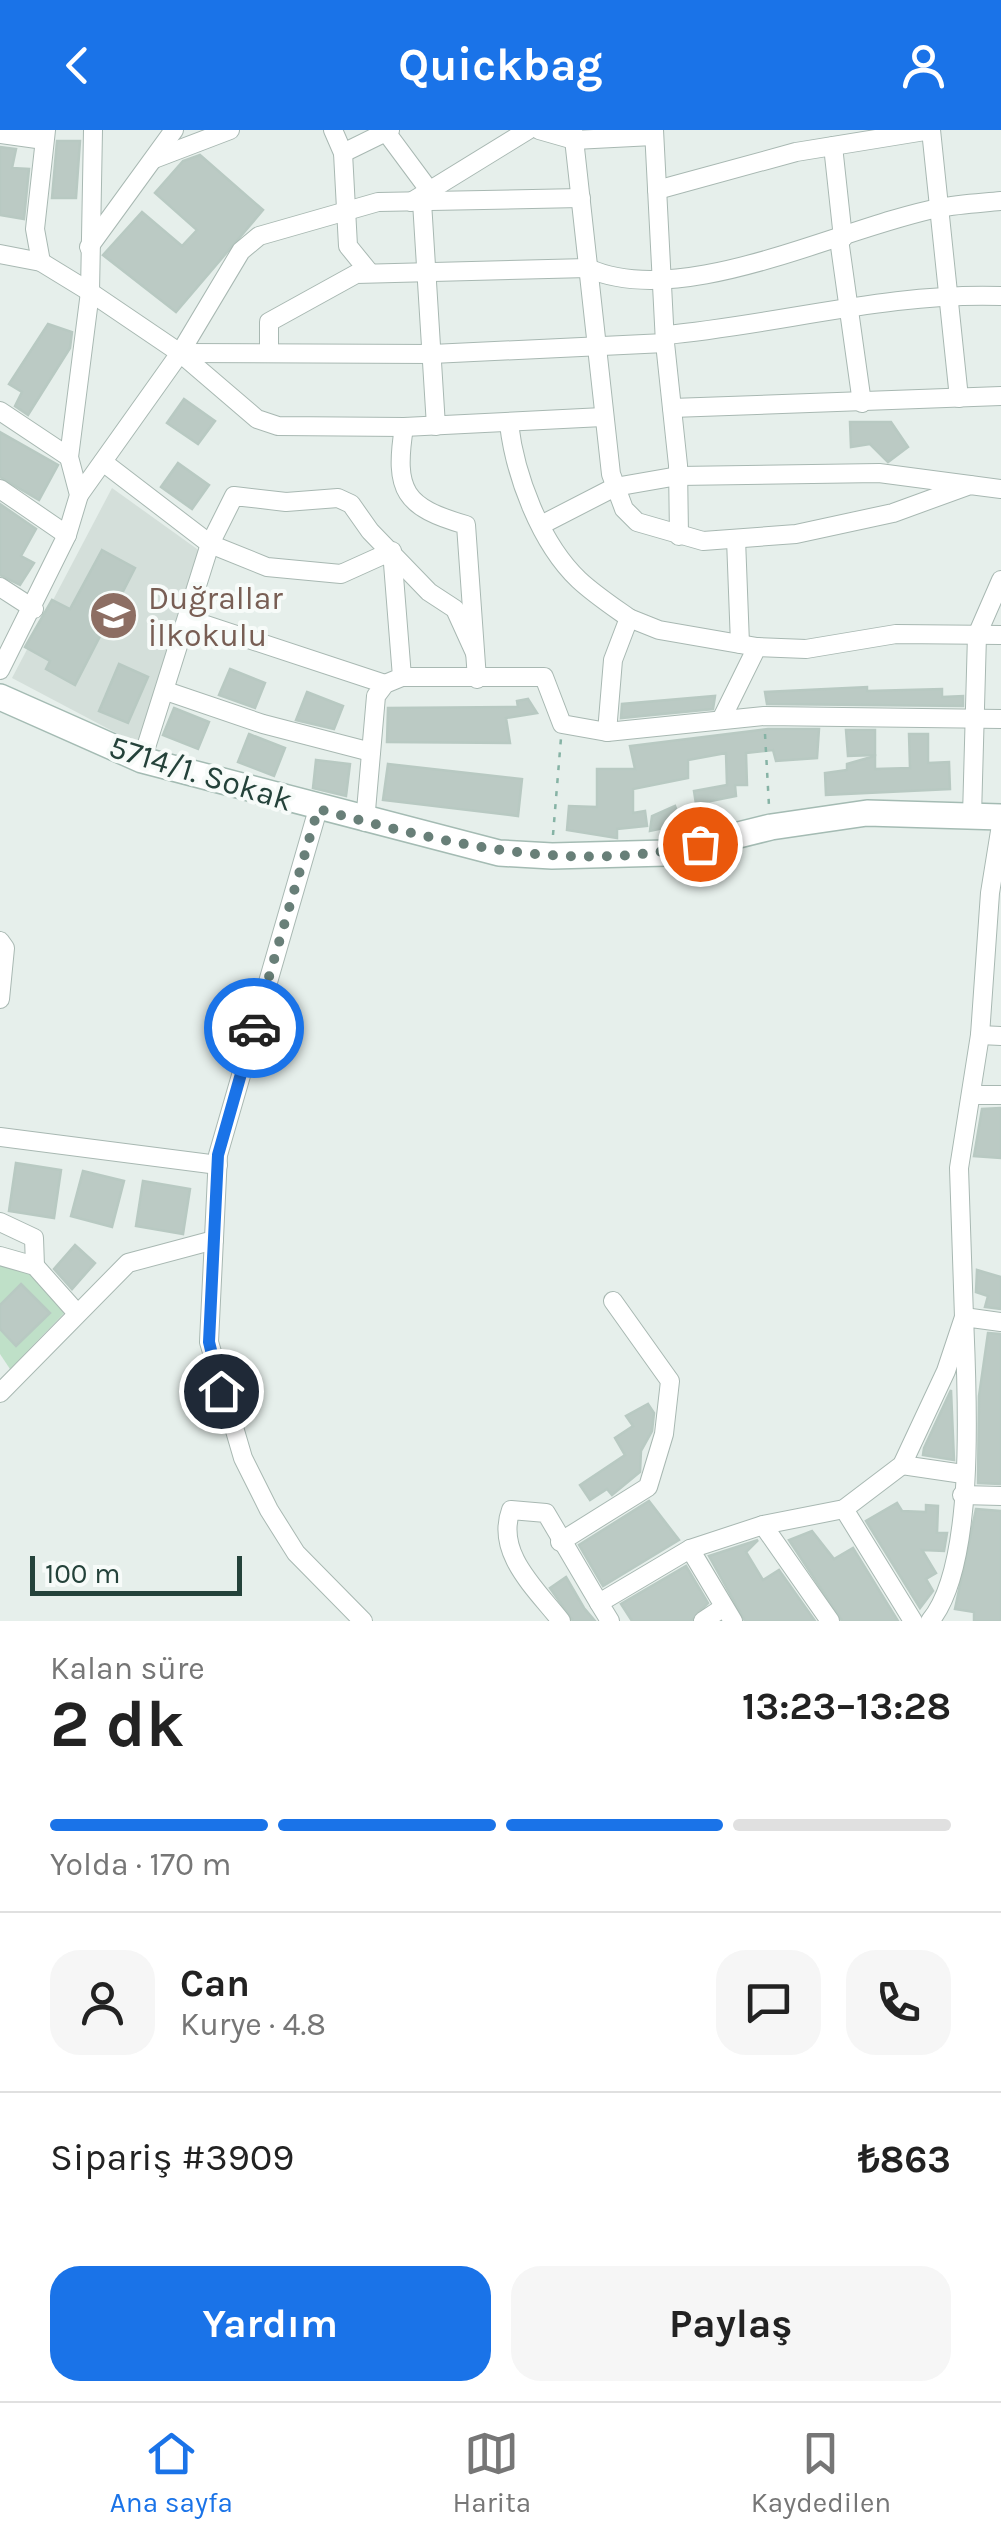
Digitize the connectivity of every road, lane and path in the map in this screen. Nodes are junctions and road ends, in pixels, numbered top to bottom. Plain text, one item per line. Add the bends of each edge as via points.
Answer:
1 (93, 130) edge
2 (174, 130) edge
3 (230, 130) edge
4 (333, 130) edge
5 (528, 130) edge
6 (539, 130) edge
7 (931, 130) edge
8 (388, 131) edge
9 (653, 133) edge
10 (0, 134) edge
11 (45, 135) edge
12 (573, 135) edge
13 (833, 146) junction
14 (343, 152) junction
15 (153, 159) junction
16 (657, 190) junction
17 (421, 198) junction
18 (580, 198) junction
19 (1001, 202) edge
20 (939, 208) junction
21 (347, 211) junction
22 (841, 239) junction
23 (89, 247) junction
24 (0, 254) edge
25 (41, 262) junction
26 (588, 268) junction
27 (427, 271) junction
28 (370, 273) junction
29 (662, 280) junction
30 (90, 292) junction
31 (1001, 296) edge
32 (948, 298) junction
33 (851, 308) junction
34 (665, 339) junction
35 (598, 345) junction
36 (269, 352) junction
37 (180, 353) junction
38 (432, 354) junction
39 (1001, 396) edge
40 (959, 398) junction
41 (862, 403) junction
42 (672, 408) junction
43 (1, 414) edge
44 (602, 416) junction
45 (509, 424) junction
46 (436, 426) junction
47 (404, 427) junction
48 (69, 456) junction
49 (103, 462) junction
50 (678, 476) junction
51 (970, 485) junction
52 (616, 486) junction
53 (0, 488) edge
54 (1001, 489) edge
55 (78, 495) junction
56 (542, 524) junction
57 (67, 535) junction
58 (679, 536) junction
59 (736, 539) junction
60 (210, 544) junction
61 (392, 552) junction
62 (1001, 580) edge
63 (0, 587) edge
64 (34, 608) junction
65 (629, 618) junction
66 (188, 620) junction
67 (977, 634) junction
68 (1001, 635) edge
69 (748, 646) junction
70 (475, 653) junction
71 (0, 670) edge
72 (477, 678) junction
73 (394, 680) junction
74 (166, 691) junction
75 (0, 697) edge
76 (764, 716) junction
77 (722, 718) junction
78 (1001, 719) edge
79 (975, 720) junction
80 (562, 724) junction
81 (607, 732) junction
82 (371, 752) junction
83 (142, 760) junction
84 (318, 809) junction
85 (972, 816) junction
86 (1001, 821) edge
87 (365, 822) junction
88 (771, 827) junction
89 (552, 856) junction
90 (995, 894) edge
91 (0, 941) edge
92 (993, 968) edge
93 (0, 999) edge
94 (980, 1035) junction
95 (1001, 1036) edge
96 (971, 1095) junction
97 (1001, 1095) edge
98 (0, 1137) edge
99 (218, 1165) junction
100 (0, 1222) edge
101 (214, 1240) junction
102 (0, 1256) edge
103 (34, 1266) junction
104 (613, 1301) dead end
105 (76, 1312) junction
106 (964, 1317) junction
107 (1001, 1322) edge
108 (0, 1393) edge
109 (902, 1464) junction
110 (963, 1474) junction
111 (962, 1495) junction
112 (1001, 1496) edge
113 (844, 1509) junction
114 (763, 1525) junction
115 (560, 1542) junction
116 (690, 1548) junction
117 (599, 1602) junction
118 (728, 1614) edge
119 (364, 1621) edge
120 (561, 1621) edge
121 (610, 1621) edge
122 (703, 1621) edge
123 (830, 1621) edge
124 (913, 1621) edge
125 (930, 1621) edge

1 - 23 street
2 - 15 street
3 - 15 street
4 - 14 street
5 - 17 street
6 - 12 street
7 - 13 street
7 - 20 street
8 - 14 street
8 - 17 street
9 - 12 street
9 - 16 street
10 - 11 street
11 - 25 street via 35,228
12 - 18 street
13 - 16 street
13 - 22 street
14 - 21 street
15 - 23 street
16 - 29 street
17 - 18 street
17 - 21 street
17 - 27 street
18 - 26 street
19 - 20 street
20 - 22 street
20 - 32 street
21 - 28 street via 348,246
21 - 37 street via 258,236 241,251
22 - 29 street
22 - 33 street
23 - 30 street
24 - 25 street
25 - 30 street
26 - 27 street
26 - 29 street via 610,278
26 - 35 street
27 - 28 street
27 - 38 street
28 - 36 street via 356,274 268,322
29 - 34 street
30 - 37 street
30 - 48 street
31 - 32 street
32 - 33 street
32 - 40 street
33 - 34 street
33 - 41 street
34 - 35 street
34 - 42 street
35 - 38 street
35 - 44 street
36 - 37 street
36 - 38 street
37 - 47 street via 257,419 278,426
37 - 49 street
38 - 46 street
39 - 40 street
40 - 41 street
41 - 42 street
42 - 50 street
43 - 48 street
44 - 45 street
44 - 52 street
45 - 46 street
45 - 56 street via 518,474
46 - 47 street
47 - 70 street via 400,480 409,498 430,514 466,525
48 - 55 street
49 - 55 street
49 - 60 street
50 - 51 street via 879,473
50 - 52 street
50 - 58 street
51 - 54 street
51 - 59 street via 893,513
52 - 56 street
52 - 58 street via 637,522
53 - 57 street
55 - 57 street
56 - 65 street via 576,578
57 - 64 street
58 - 59 street
59 - 69 street
60 - 61 street via 267,567 342,574
60 - 61 street via 234,496 338,498
60 - 66 street
61 - 70 street via 455,609
61 - 73 street
62 - 67 street
63 - 64 street
64 - 71 street
65 - 69 street
65 - 81 street via 613,660
66 - 73 street
66 - 74 street
67 - 68 street
67 - 69 street via 896,634 806,649
67 - 79 street
69 - 77 street
70 - 72 street
72 - 73 street
72 - 80 street via 544,677
73 - 82 street via 376,696
74 - 82 street
74 - 83 street
75 - 83 main road, 5714/1. Sokak
76 - 77 street
76 - 79 street
76 - 88 path
77 - 81 street
78 - 79 street
79 - 85 street
80 - 81 street
80 - 89 path
82 - 87 street
83 - 84 main road, 5714/1. Sokak
84 - 87 main road, 5714/1. Sokak
84 - 99 street
85 - 86 main road, 5714/1. Sokak
85 - 88 main road, 5714/1. Sokak via 868,813
86 - 90 street
87 - 89 main road, 5714/1. Sokak via 498,852
88 - 89 main road, 5714/1. Sokak via 666,852
90 - 92 street
91 - 93 street via 6,948
92 - 94 street
94 - 95 street
94 - 96 street
96 - 97 street
96 - 106 street via 959,1168
98 - 99 street
99 - 101 street
100 - 103 street via 34,1238
101 - 105 street via 128,1263
101 - 119 street via 209,1342 244,1458 296,1553
102 - 103 street
103 - 105 street
104 - 115 street via 670,1381 664,1434 648,1486
105 - 108 street
106 - 107 street
106 - 109 street
106 - 110 street via 969,1440
109 - 110 street
109 - 113 street
110 - 111 street
111 - 112 street
111 - 125 street via 949,1582
113 - 114 street
113 - 124 street
114 - 116 street
114 - 123 street
115 - 117 street
115 - 120 street via 546,1513 511,1510 508,1547
116 - 117 street
116 - 118 street
117 - 121 street
118 - 122 street

